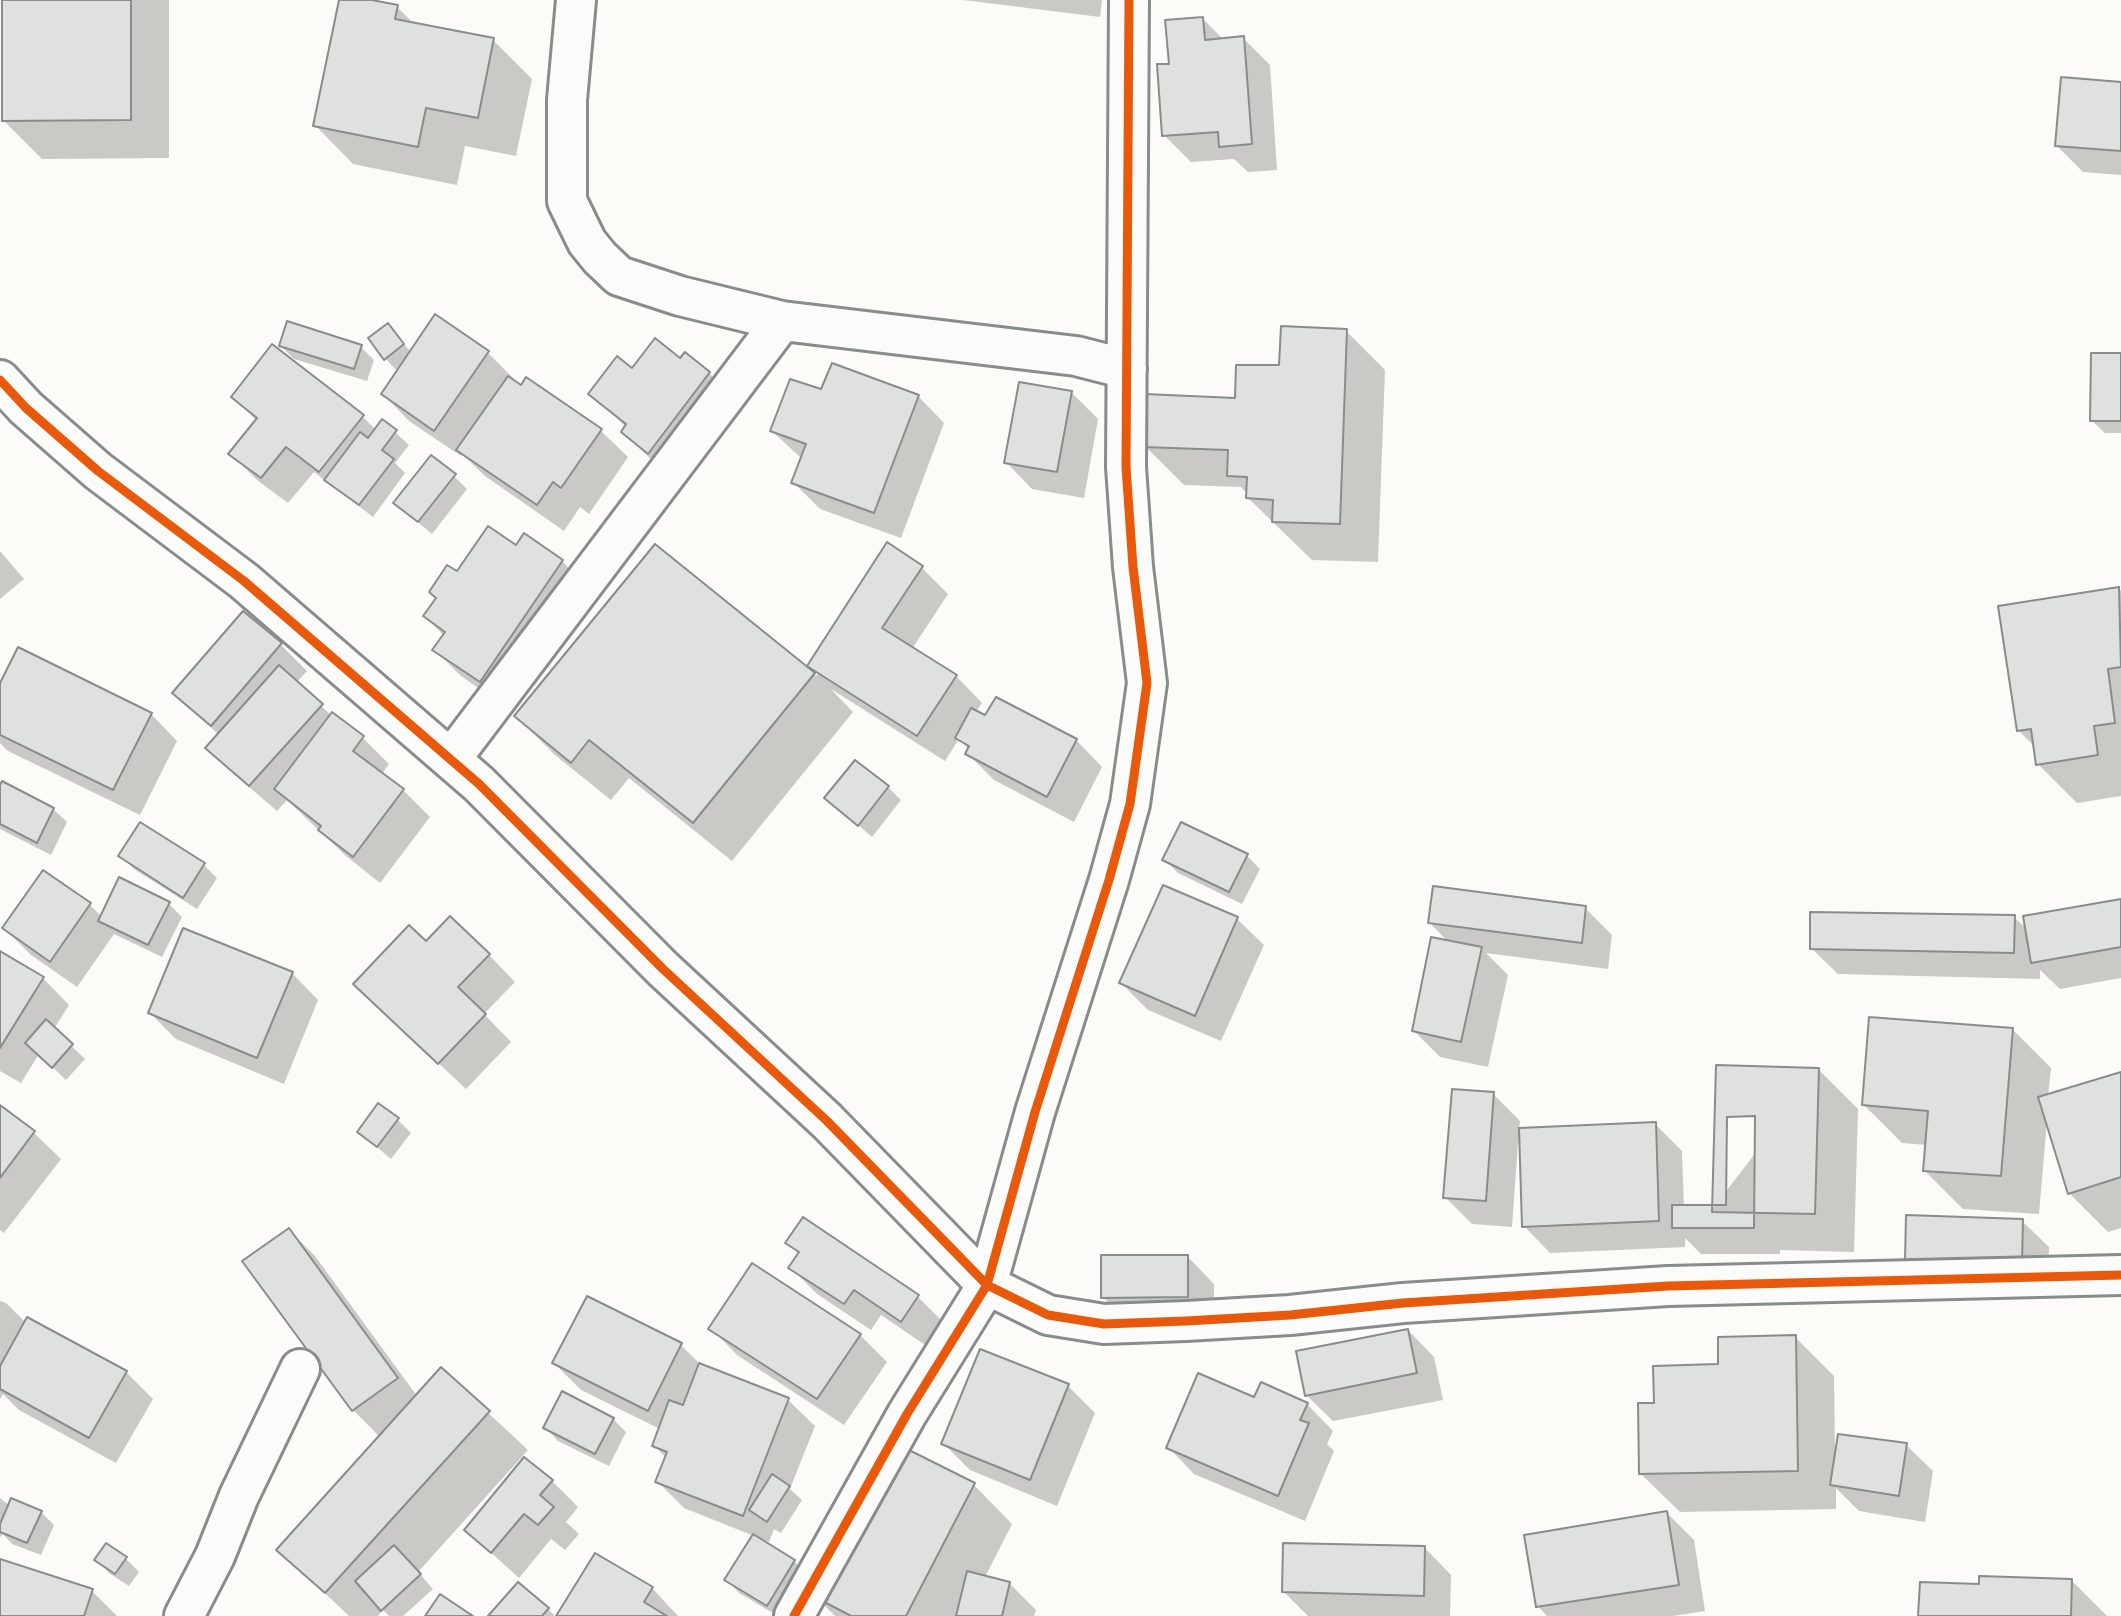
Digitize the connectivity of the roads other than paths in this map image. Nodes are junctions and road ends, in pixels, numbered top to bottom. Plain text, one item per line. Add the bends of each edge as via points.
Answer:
1 (576, 0) edge
2 (1129, 0) edge
3 (782, 321) junction
4 (1127, 369) junction
5 (0, 380) edge
6 (451, 759) junction
7 (2121, 1275) edge
8 (987, 1285) junction
9 (300, 1369) dead end
10 (184, 1616) edge
11 (794, 1616) edge

1 - 3 street via 567,100 567,201 587,242 619,276
2 - 4 street
3 - 4 street via 1076,356
3 - 6 street
4 - 8 street via 1126,467 1147,683 1130,804
5 - 6 street via 98,471 244,581
6 - 8 street via 663,969 827,1121
7 - 8 street via 1668,1286 1290,1315 1104,1324 1048,1315
8 - 11 street via 907,1414
9 - 10 street

